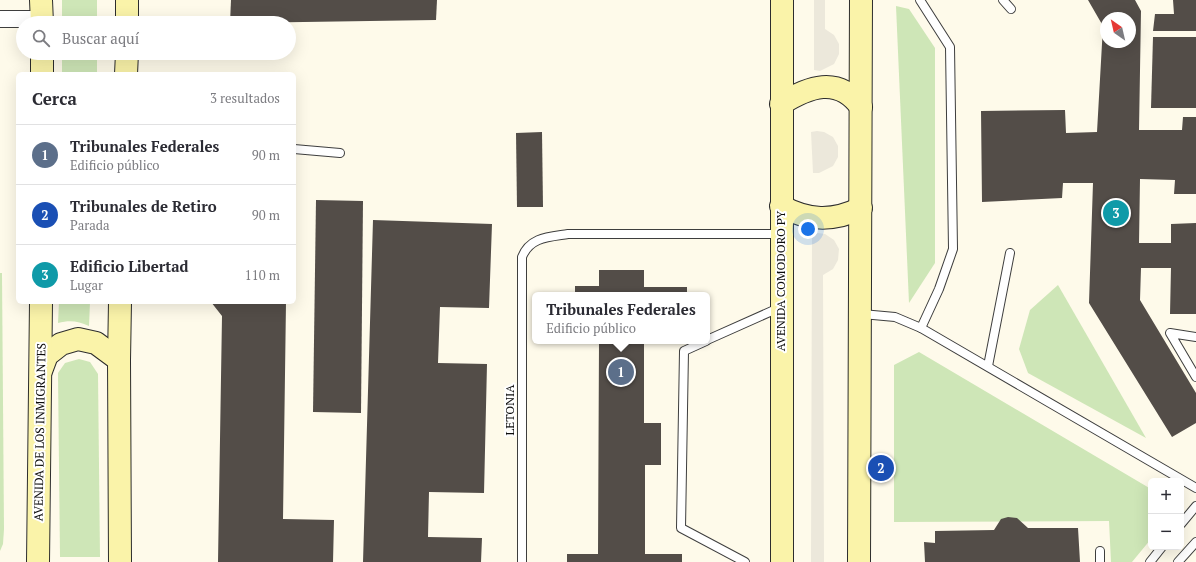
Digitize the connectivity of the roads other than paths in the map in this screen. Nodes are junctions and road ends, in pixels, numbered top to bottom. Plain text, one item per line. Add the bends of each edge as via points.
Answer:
1 (127, 0) edge
2 (782, 0) edge
3 (861, 0) edge
4 (920, 0) edge
5 (1003, 0) edge
6 (1010, 9) dead end
7 (42, 14) edge
8 (25, 16) edge
9 (127, 16) edge
10 (16, 17) edge
11 (0, 19) edge
12 (42, 60) edge
13 (127, 60) edge
14 (42, 72) edge
15 (126, 72) edge
16 (781, 104) junction
17 (861, 107) junction
18 (296, 149) edge
19 (340, 153) dead end
20 (781, 206) junction
21 (861, 208) junction
22 (781, 234) junction
23 (1010, 253) dead end
24 (41, 304) edge
25 (120, 304) edge
26 (782, 307) junction
27 (861, 314) junction
28 (921, 328) junction
29 (1196, 337) edge
30 (710, 339) edge
31 (699, 344) edge
32 (118, 360) junction
33 (988, 366) junction
34 (41, 372) junction
35 (1196, 377) edge
36 (1196, 488) edge
37 (1196, 506) edge
38 (1184, 520) edge
39 (1196, 542) edge
40 (1160, 550) edge
41 (1100, 551) dead end
42 (38, 562) edge
43 (120, 562) edge
44 (522, 562) edge
45 (745, 562) edge
46 (782, 562) edge
47 (859, 562) edge
48 (1100, 562) edge
49 (1150, 562) edge
50 (1178, 562) edge

1 - 9 main road
2 - 16 main road, AVENIDA COMODORO PY
3 - 17 main road
4 - 28 lane via 950,47 953,249 939,289
5 - 6 lane
7 - 8 street
10 - 11 street
12 - 14 main road
13 - 15 main road
16 - 17 main road via 806,90 827,87 847,93
16 - 20 main road, AVENIDA COMODORO PY
17 - 21 main road
18 - 19 lane
20 - 21 main road via 802,216 824,219 849,214
20 - 22 main road, AVENIDA COMODORO PY
21 - 27 main road
22 - 26 main road, AVENIDA COMODORO PY
22 - 44 lane, LETONIA via 568,234 544,237 529,245 522,258
23 - 33 lane
24 - 34 main road, AVENIDA DE LOS INMIGRANTES
25 - 32 main road
26 - 30 lane
26 - 46 main road, AVENIDA COMODORO PY
27 - 28 lane via 895,317
27 - 47 main road
28 - 33 lane
29 - 35 lane via 1170,333
31 - 45 lane via 684,351 681,528
32 - 34 main road via 96,343 78,339 61,344 47,355
32 - 43 main road
33 - 36 lane
34 - 42 main road, AVENIDA DE LOS INMIGRANTES
37 - 38 lane
39 - 50 lane
40 - 49 lane
41 - 48 lane

